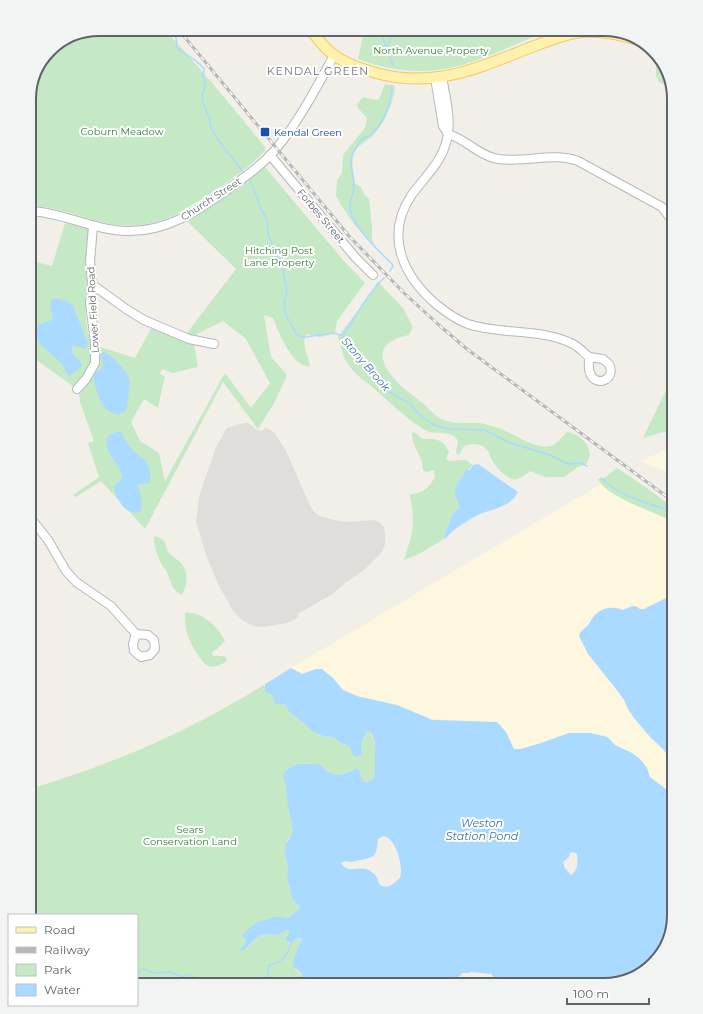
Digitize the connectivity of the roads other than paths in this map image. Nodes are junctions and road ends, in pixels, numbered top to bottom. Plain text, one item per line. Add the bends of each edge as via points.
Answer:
1 (316, 36) edge
2 (561, 36) edge
3 (334, 55) junction
4 (439, 78) junction
5 (448, 134) junction
6 (270, 155) junction
7 (36, 212) edge
8 (667, 214) edge
9 (93, 226) junction
10 (373, 275) dead end
11 (92, 285) junction
12 (214, 344) dead end
13 (589, 358) dead end
14 (77, 389) dead end
15 (36, 525) edge
16 (136, 634) dead end

1 - 3 main road
2 - 4 main road via 465,72
3 - 4 main road via 358,67 387,76 410,79
3 - 6 street, Church Street via 317,88
4 - 5 street via 443,126
5 - 8 street via 497,159 559,157 578,161 651,200
5 - 13 street via 442,155 409,200 400,219 399,248 410,276 432,300 462,322 560,339 576,346
6 - 9 street, Church Street via 249,174 209,202 168,224 147,230 128,231
6 - 10 street, Forbes Street
7 - 9 street, Church Street
9 - 11 street, Lower Field Road via 90,262
11 - 12 street via 144,320 189,339
11 - 14 street, Lower Field Road via 90,302 95,363
15 - 16 street via 76,582 111,606

